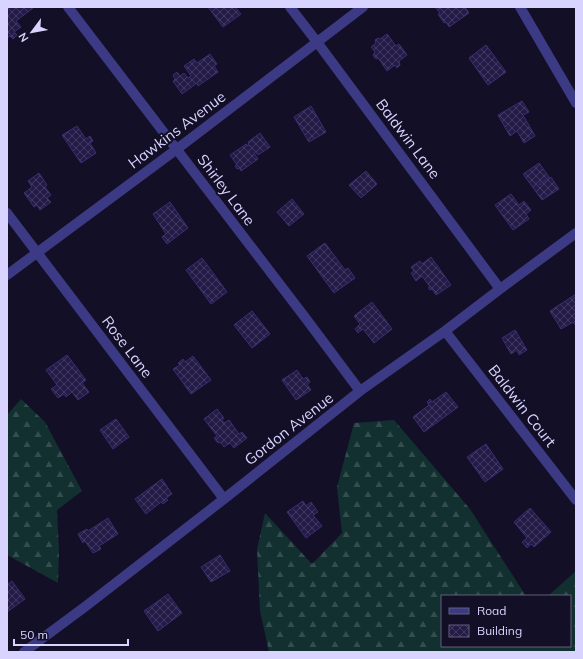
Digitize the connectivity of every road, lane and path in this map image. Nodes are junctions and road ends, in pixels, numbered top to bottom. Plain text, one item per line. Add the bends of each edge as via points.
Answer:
1 (68, 7) edge
2 (290, 7) edge
3 (363, 7) edge
4 (520, 7) edge
5 (317, 42) junction
6 (576, 103) edge
7 (177, 149) junction
8 (7, 213) edge
9 (576, 233) edge
10 (37, 252) junction
11 (7, 275) edge
12 (500, 289) junction
13 (445, 331) junction
14 (360, 391) junction
15 (224, 499) junction
16 (576, 500) edge
17 (24, 652) edge

1 - 7 street, Shirley Lane
2 - 5 street, Baldwin Lane
3 - 5 street, Hawkins Avenue
4 - 6 street
5 - 7 street, Hawkins Avenue
5 - 12 street, Baldwin Lane
7 - 10 street, Hawkins Avenue
7 - 14 street, Shirley Lane
8 - 10 street, Rose Lane
9 - 12 street, Gordon Avenue
10 - 11 street, Hawkins Avenue
10 - 15 street, Rose Lane
12 - 13 street, Gordon Avenue
13 - 14 street, Gordon Avenue
13 - 16 street, Baldwin Court
14 - 15 street, Gordon Avenue
15 - 17 street, Gordon Avenue

